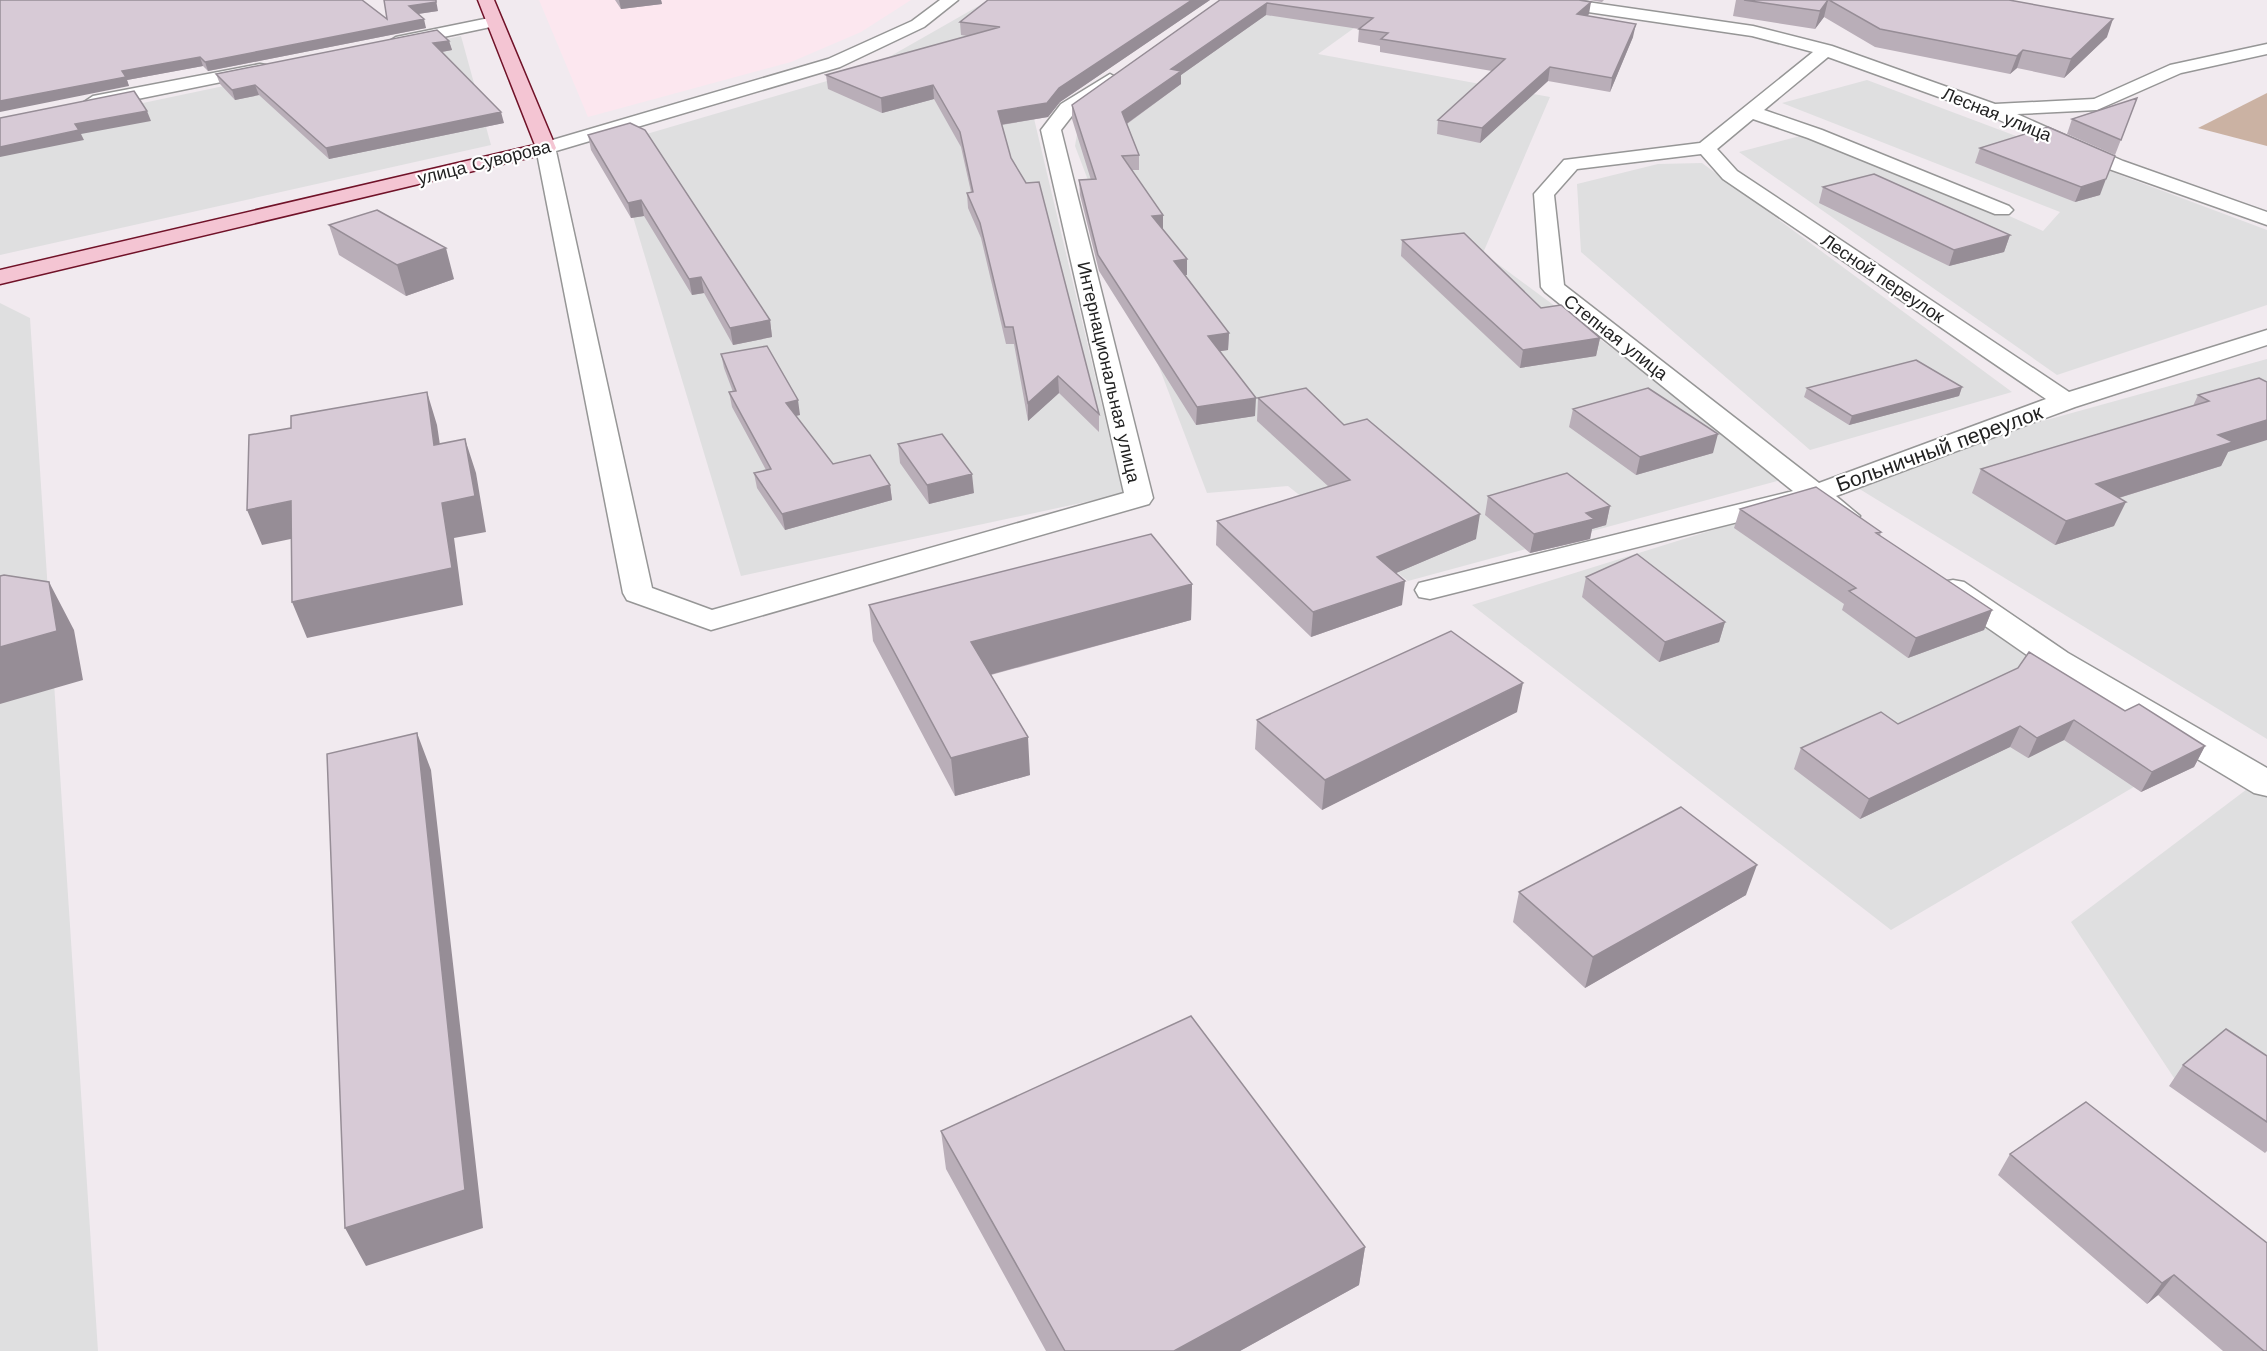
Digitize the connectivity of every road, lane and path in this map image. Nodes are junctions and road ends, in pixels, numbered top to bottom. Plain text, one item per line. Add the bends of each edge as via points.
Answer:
1 (486, 0) edge
2 (950, 0) edge
3 (1540, 0) edge
4 (494, 22) junction
5 (376, 46) edge
6 (2267, 49) edge
7 (1826, 50) junction
8 (282, 64) edge
9 (1132, 64) edge
10 (70, 106) edge
11 (1993, 110) junction
12 (1748, 111) junction
13 (546, 148) junction
14 (1706, 148) junction
15 (2002, 210) dead end
16 (2267, 219) edge
17 (0, 277) edge
18 (2267, 337) edge
19 (2066, 401) junction
20 (1815, 494) junction
21 (1873, 534) edge
22 (1931, 574) edge
23 (1430, 590) dead end
24 (2267, 784) edge

1 - 4 street
2 - 13 street, улица Суворова via 918,24 834,63
3 - 7 street, Лесная улица via 1754,31
4 - 5 street
4 - 13 street
6 - 11 street via 2176,69 2097,104
7 - 11 street, Лесная улица
7 - 12 street
8 - 10 street
9 - 13 street, Интернациональная улица via 1068,108 1051,130 1139,498 711,620 638,593
11 - 16 street, Лесная улица via 2116,165
12 - 14 street
12 - 15 street
13 - 17 street, улица Суворова
14 - 19 street, Лесной переулок via 1730,175
14 - 20 street, Степная улица via 1571,165 1545,194 1552,287
18 - 19 street, Больничный переулок
19 - 20 street, Больничный переулок
20 - 21 street, Больничный переулок
20 - 23 street
22 - 24 street via 2056,660

